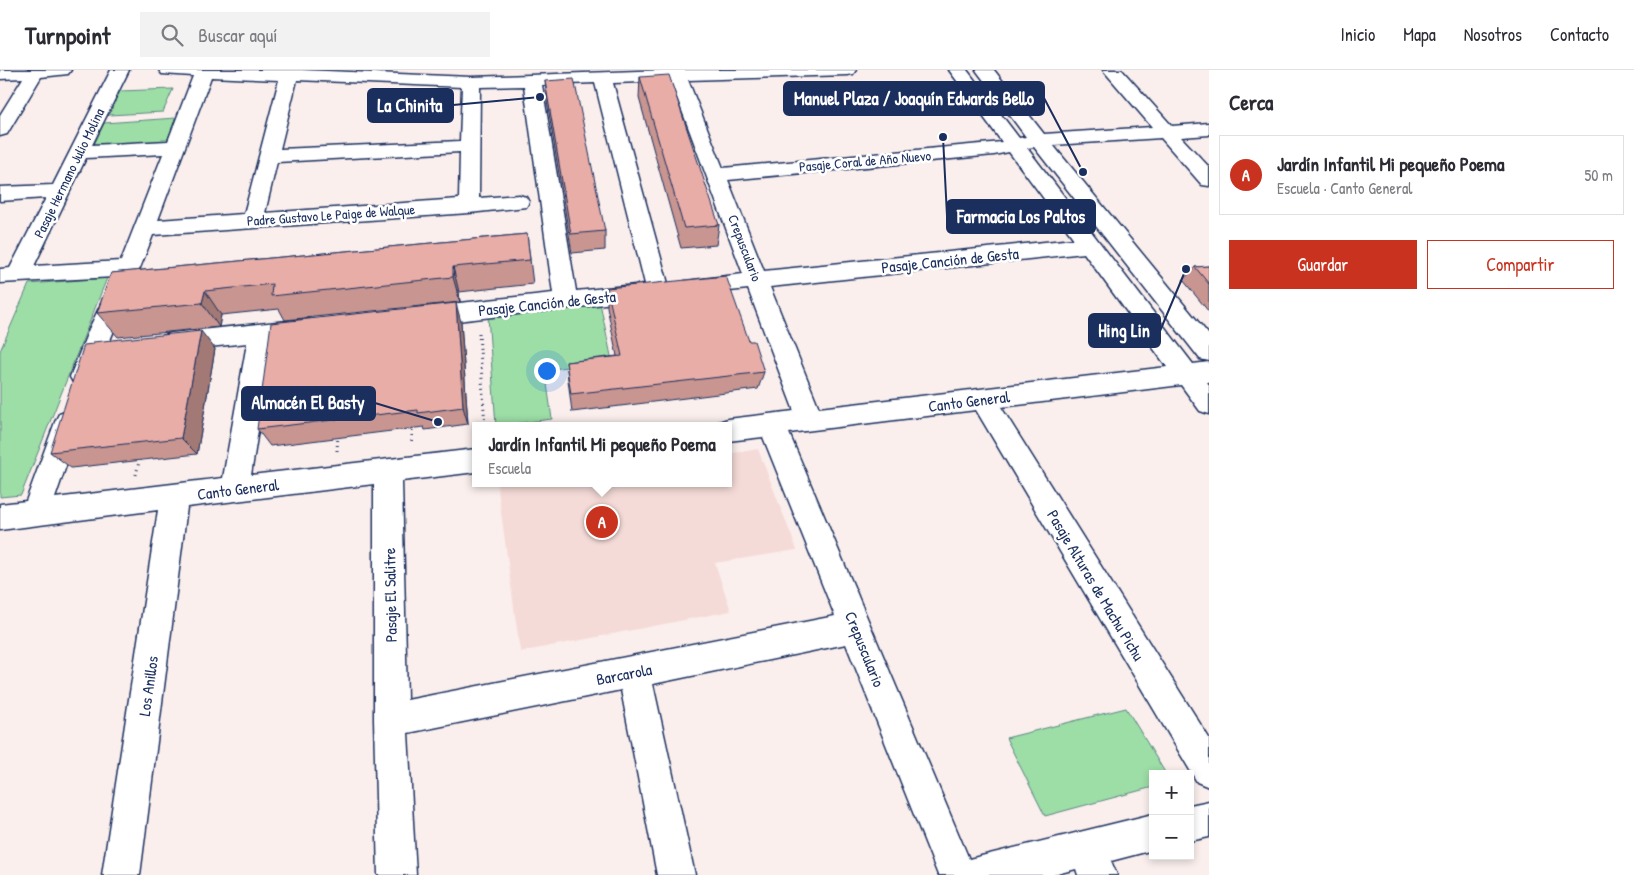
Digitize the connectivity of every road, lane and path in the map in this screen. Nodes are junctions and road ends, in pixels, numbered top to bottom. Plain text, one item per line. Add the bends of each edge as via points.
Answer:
1 (62, 70) edge
2 (120, 70) edge
3 (168, 70) edge
4 (847, 70) edge
5 (958, 70) edge
6 (985, 70) edge
7 (1112, 70) edge
8 (204, 71) junction
9 (35, 72) junction
10 (676, 73) edge
11 (0, 74) edge
12 (289, 75) junction
13 (500, 76) edge
14 (603, 79) junction
15 (532, 81) junction
16 (471, 82) junction
17 (0, 130) edge
18 (1209, 130) edge
19 (1167, 132) junction
20 (1038, 140) junction
21 (1014, 144) junction
22 (470, 146) junction
23 (175, 147) junction
24 (80, 152) junction
25 (269, 156) junction
26 (716, 175) junction
27 (1209, 180) edge
28 (60, 191) junction
29 (0, 194) edge
30 (519, 202) dead end
31 (469, 206) junction
32 (254, 220) junction
33 (144, 228) junction
34 (1091, 245) junction
35 (129, 268) junction
36 (9, 276) edge
37 (757, 280) junction
38 (658, 291) junction
39 (566, 301) junction
40 (477, 310) junction
41 (403, 318) edge
42 (327, 326) edge
43 (261, 333) junction
44 (150, 345) edge
45 (121, 348) edge
46 (92, 351) junction
47 (1209, 352) edge
48 (1198, 374) edge
49 (983, 400) junction
50 (1209, 404) edge
51 (810, 420) junction
52 (412, 421) edge
53 (485, 422) edge
54 (772, 425) junction
55 (338, 430) edge
56 (732, 430) edge
57 (141, 455) edge
58 (472, 461) edge
59 (400, 470) junction
60 (335, 478) junction
61 (235, 489) junction
62 (174, 497) junction
63 (129, 502) junction
64 (36, 513) junction
65 (0, 518) edge
66 (856, 627) junction
67 (634, 672) junction
68 (391, 720) junction
69 (1209, 770) edge
70 (1209, 818) edge
71 (1194, 822) edge
72 (1149, 834) edge
73 (1091, 862) edge
74 (121, 875) edge
75 (396, 875) edge
76 (676, 875) edge
77 (957, 875) edge
78 (977, 875) edge

1 - 9 street
2 - 24 street, Pasaje Hermano Julio Molina
3 - 8 street
4 - 10 street
5 - 21 street
6 - 20 street
7 - 19 street
8 - 12 street
8 - 23 street
9 - 11 street
9 - 17 street
10 - 14 street
10 - 26 street, Crepusculario
12 - 16 street
12 - 25 street
13 - 15 street
13 - 16 street
14 - 15 street
14 - 38 street
15 - 39 street
16 - 22 street
18 - 19 street, Pasaje Coral de Año Nuevo
19 - 20 street, Pasaje Coral de Año Nuevo
19 - 27 street
20 - 21 street, Pasaje Coral de Año Nuevo
20 - 47 street
21 - 26 street, Pasaje Coral de Año Nuevo via 994,149
21 - 34 street
22 - 25 street
22 - 31 street
23 - 24 street
23 - 33 street
24 - 28 street, Pasaje Hermano Julio Molina
25 - 32 street
26 - 37 street, Crepusculario
28 - 29 street
28 - 36 street, Pasaje Hermano Julio Molina
30 - 31 street, Padre Gustavo Le Paige de Walque
31 - 32 street, Padre Gustavo Le Paige de Walque
32 - 33 street, Padre Gustavo Le Paige de Walque
33 - 35 street
34 - 37 street, Pasaje Canción de Gesta
34 - 48 street
35 - 36 street
35 - 46 street
37 - 38 street, Pasaje Canción de Gesta
37 - 51 street, Crepusculario
38 - 39 street, Pasaje Canción de Gesta
39 - 40 street, Pasaje Canción de Gesta
40 - 41 street, Pasaje Canción de Gesta
40 - 53 path
42 - 43 street
43 - 44 street
43 - 61 street
45 - 46 street
46 - 64 street
48 - 49 street, Canto General
48 - 50 street
49 - 51 street, Canto General
49 - 69 street, Pasaje Alturas de Machu Pichu
51 - 54 street, Canto General
52 - 59 path
54 - 56 street, Canto General
54 - 66 street, Crepusculario
55 - 60 path
57 - 63 path
58 - 59 street, Canto General
59 - 60 street, Canto General
59 - 68 street, Pasaje El Salitre
60 - 61 street, Canto General
61 - 62 street, Canto General
62 - 63 street, Canto General
62 - 74 street, Los Anillos
63 - 64 street, Canto General
64 - 65 street, Canto General
66 - 67 street, Barcarola
66 - 77 street, Crepusculario
67 - 68 street, Barcarola
67 - 76 street
68 - 75 street, Pasaje El Salitre
70 - 71 street
72 - 73 street
73 - 78 street

